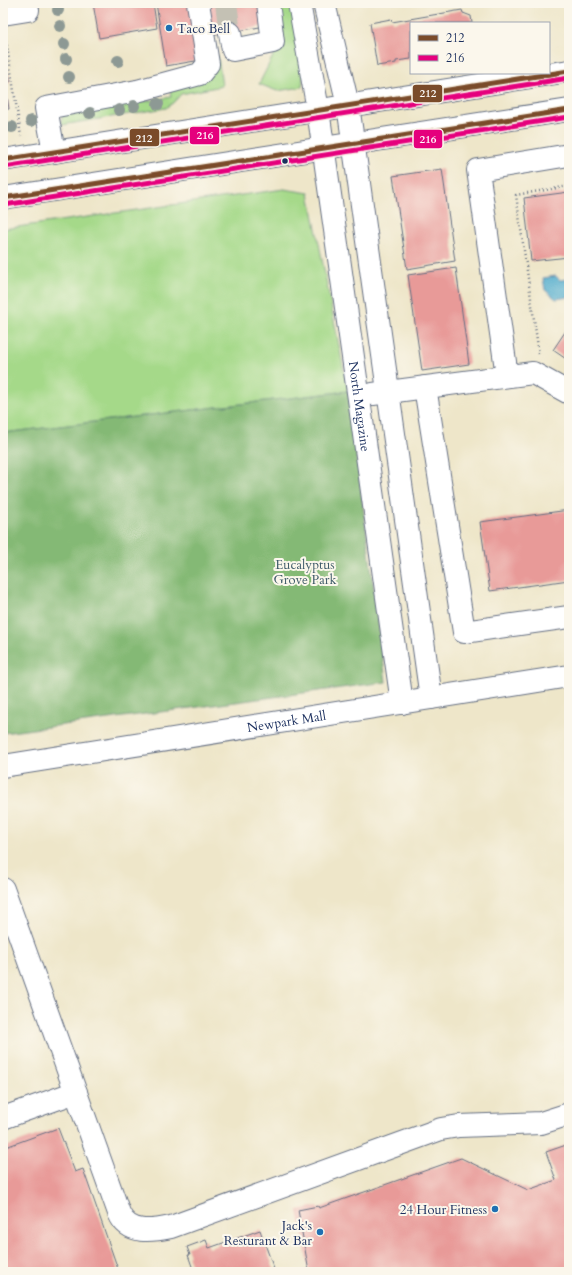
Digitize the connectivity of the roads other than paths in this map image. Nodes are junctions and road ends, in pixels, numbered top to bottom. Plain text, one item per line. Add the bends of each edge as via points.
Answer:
1 (198, 3) edge
2 (268, 3) edge
3 (300, 3) edge
4 (324, 3) edge
5 (28, 10) dead end
6 (4, 22) edge
7 (230, 33) tunnel mouth
8 (569, 71) edge
9 (550, 74) edge
10 (550, 74) edge
11 (348, 105) junction
12 (318, 110) junction
13 (569, 110) edge
14 (353, 144) junction
15 (323, 148) junction
16 (54, 152) junction
17 (569, 155) edge
18 (3, 160) edge
19 (3, 198) edge
20 (507, 376) junction
21 (425, 387) junction
22 (388, 392) junction
23 (569, 393) edge
24 (358, 396) junction
25 (569, 617) edge
26 (569, 676) edge
27 (431, 698) junction
28 (402, 703) junction
29 (3, 766) edge
30 (3, 889) edge
31 (76, 1092) junction
32 (569, 1114) edge
33 (3, 1118) edge

1 - 16 street via 208,64 200,74 137,92 46,108
2 - 7 street via 273,42 233,50
3 - 12 street, North Magazine
4 - 11 street
5 - 6 street
8 - 9 street
10 - 11 street
11 - 12 street
11 - 14 street
12 - 15 street, North Magazine
12 - 16 street
13 - 14 street
14 - 15 street
14 - 22 street
15 - 19 street
15 - 24 street, North Magazine
16 - 18 street
17 - 20 street via 478,170
20 - 21 street
20 - 23 street via 533,373
21 - 22 street
21 - 25 street via 464,632
22 - 24 street
22 - 27 street
24 - 28 street, North Magazine
26 - 27 street, Newpark Mall
27 - 28 street, Newpark Mall
28 - 29 street, Newpark Mall
30 - 31 street
31 - 32 street via 121,1218 131,1227 146,1230 171,1227 441,1130 459,1126 541,1123
31 - 33 street

